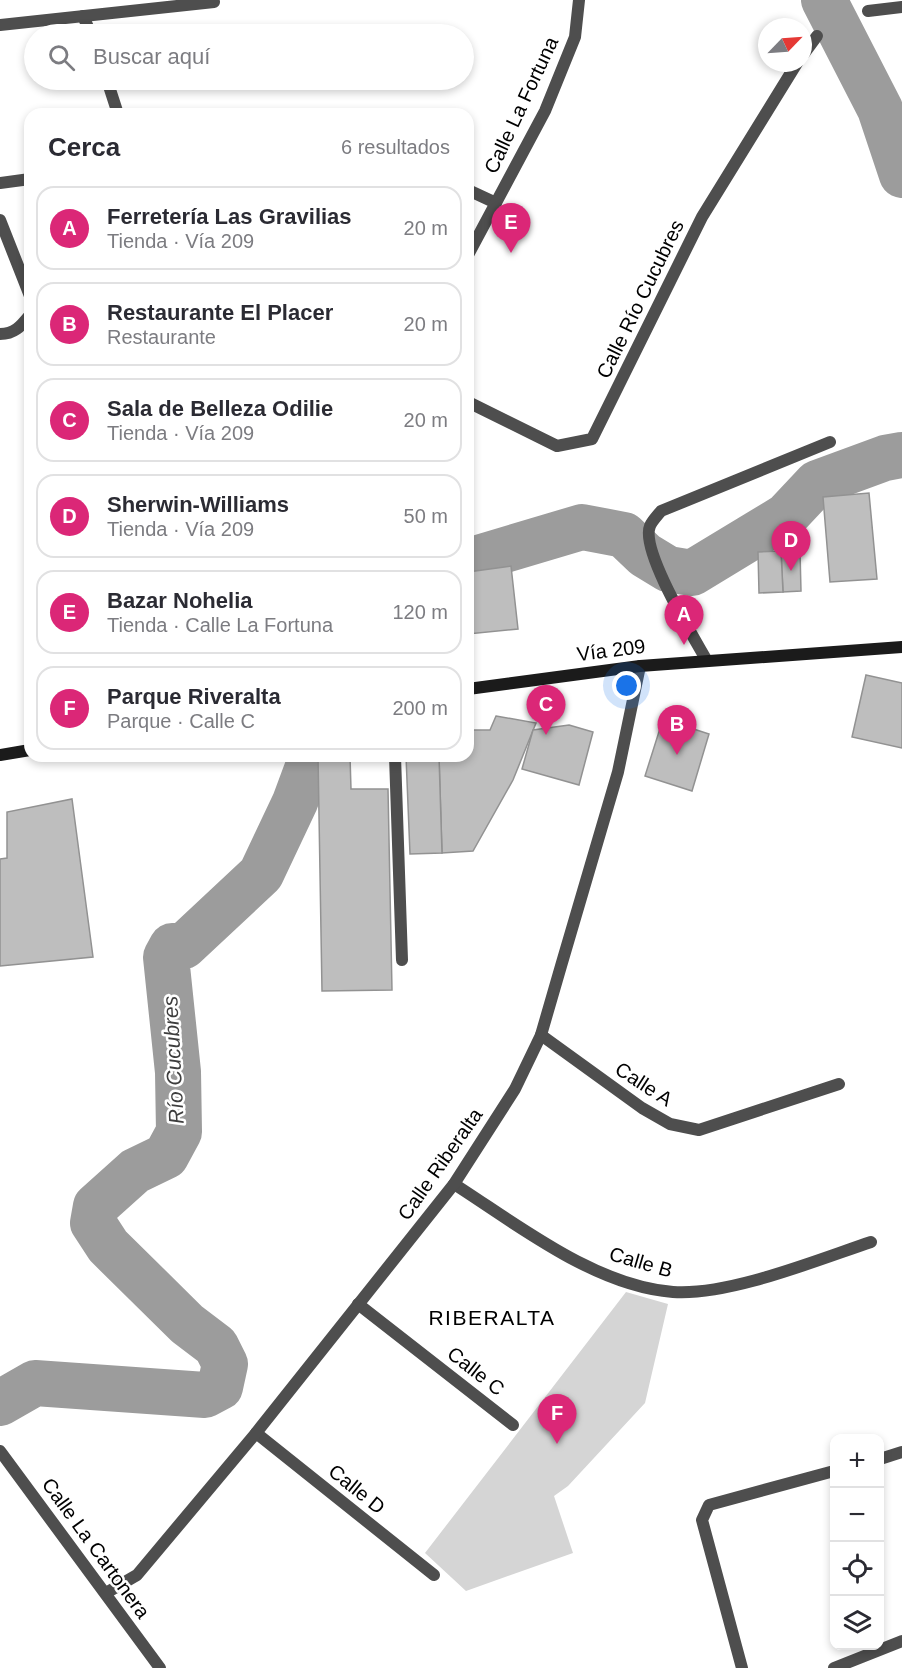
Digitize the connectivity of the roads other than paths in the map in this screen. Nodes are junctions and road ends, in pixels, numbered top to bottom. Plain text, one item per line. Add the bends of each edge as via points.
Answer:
1 (579, 0) edge
2 (214, 2) dead end
3 (902, 7) edge
4 (868, 11) dead end
5 (83, 16) junction
6 (87, 24) edge
7 (0, 25) edge
8 (817, 36) dead end
9 (812, 43) edge
10 (791, 72) edge
11 (110, 90) edge
12 (116, 108) edge
13 (24, 180) edge
14 (0, 183) edge
15 (474, 193) edge
16 (496, 202) junction
17 (0, 220) edge
18 (474, 244) edge
19 (24, 281) edge
20 (24, 322) edge
21 (0, 334) edge
22 (474, 405) edge
23 (830, 442) dead end
24 (902, 647) edge
25 (706, 661) junction
26 (640, 666) junction
27 (474, 688) edge
28 (24, 751) edge
29 (0, 755) edge
30 (395, 762) edge
31 (402, 960) dead end
32 (541, 1035) junction
33 (839, 1084) dead end
34 (454, 1184) junction
35 (871, 1242) dead end
36 (358, 1304) junction
37 (513, 1425) dead end
38 (256, 1433) junction
39 (0, 1451) edge
40 (902, 1452) edge
41 (884, 1457) edge
42 (830, 1472) edge
43 (434, 1575) dead end
44 (105, 1593) junction
45 (902, 1641) edge
46 (160, 1668) edge
47 (742, 1668) edge
48 (834, 1668) edge

1 - 16 street, Calle La Fortuna via 575,37 544,111
2 - 5 street
3 - 4 street
5 - 6 street
5 - 7 street
8 - 9 street
10 - 22 street, Calle Río Cucubres via 702,217 592,439 557,446
11 - 12 street
13 - 14 street
15 - 16 street
16 - 18 street, Calle La Fortuna
17 - 19 street
20 - 21 street via 8,334
23 - 25 street via 661,511 649,526 649,547
24 - 25 main road, Vía 209
25 - 26 main road, Vía 209
26 - 27 main road, Vía 209
26 - 32 street, Calle Riberalta via 618,772
28 - 29 main road
30 - 31 street
32 - 33 street, Calle A via 642,1108 670,1124 699,1130
32 - 34 street, Calle Riberalta via 515,1089
34 - 35 street, Calle B via 578,1262 627,1282 674,1292 757,1280
34 - 36 street, Calle Riberalta
36 - 37 street, Calle C
36 - 38 street, Calle Riberalta
38 - 43 street, Calle D
38 - 44 street, Calle Riberalta via 137,1575
39 - 44 street, Calle La Cartonera
40 - 41 street
42 - 47 street via 709,1505 702,1520
44 - 46 street, Calle La Cartonera
45 - 48 street

